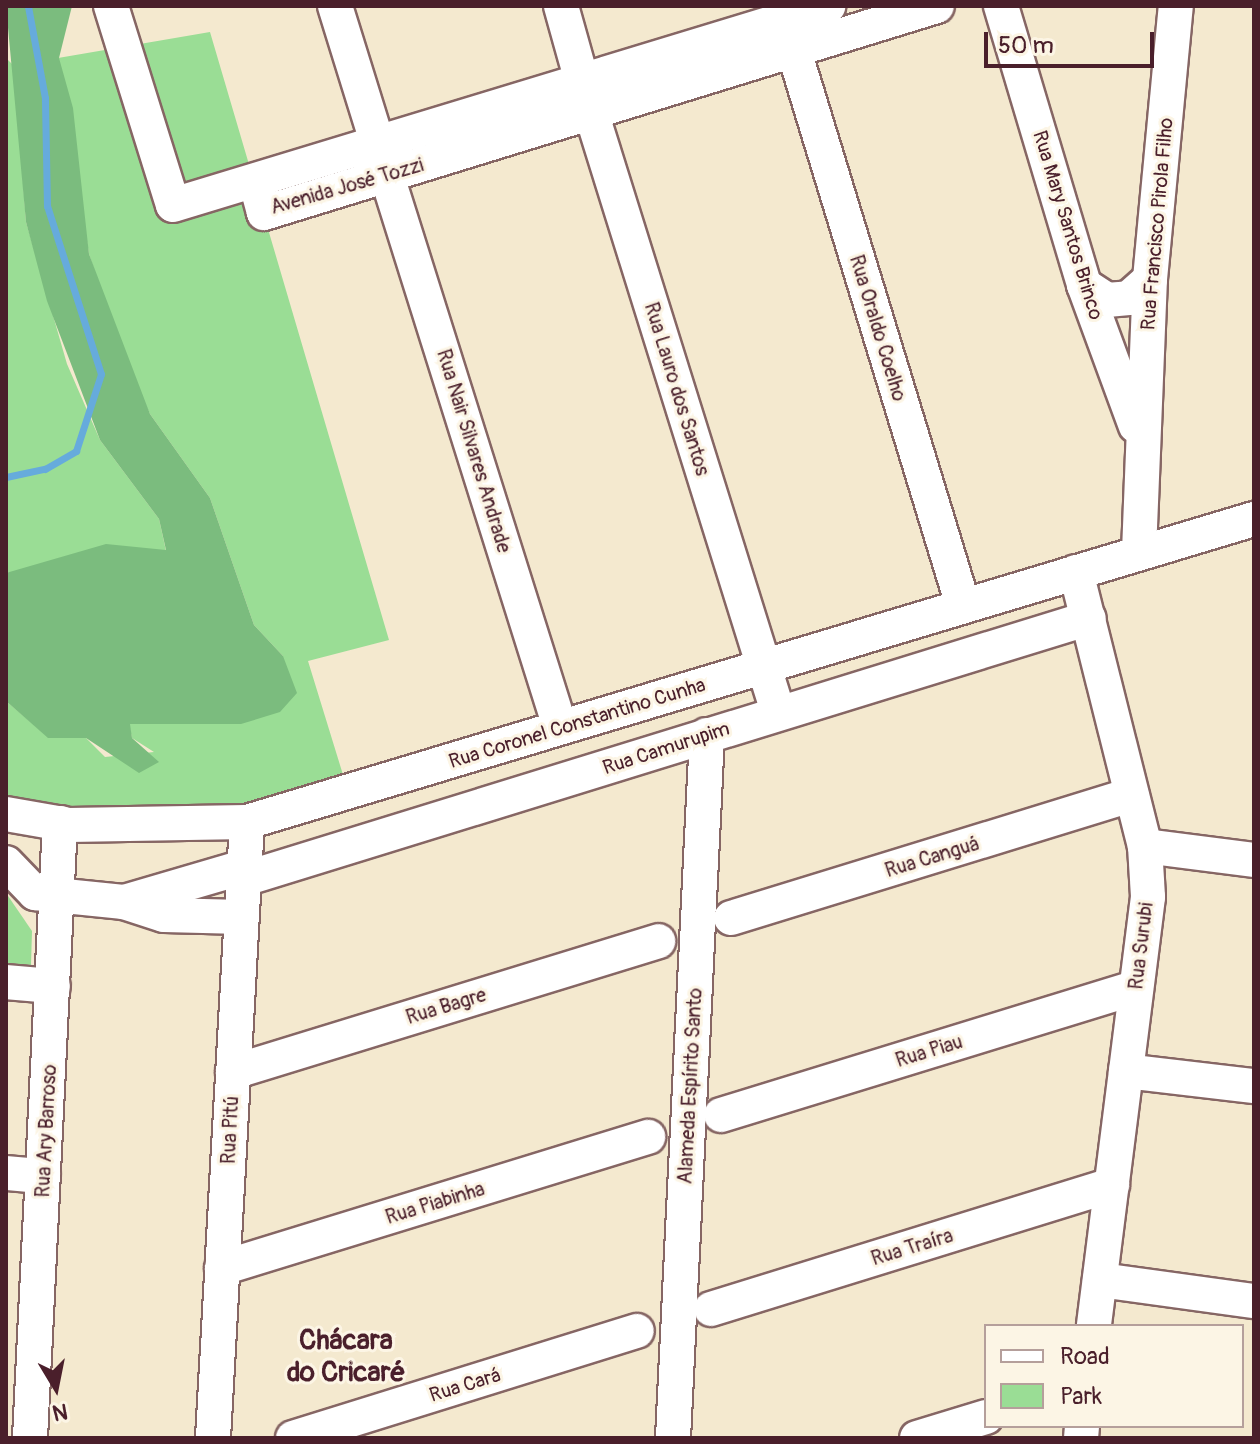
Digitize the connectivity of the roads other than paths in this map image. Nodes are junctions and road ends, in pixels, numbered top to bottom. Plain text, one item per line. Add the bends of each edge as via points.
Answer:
1 (111, 6) edge
2 (335, 6) edge
3 (561, 6) edge
4 (828, 6) edge
5 (937, 6) edge
6 (1001, 6) edge
7 (1176, 6) edge
8 (786, 26) edge
9 (586, 97) junction
10 (383, 162) junction
11 (1150, 279) junction
12 (1084, 285) junction
13 (1142, 442) junction
14 (1254, 519) edge
15 (1139, 552) junction
16 (1076, 572) junction
17 (963, 605) junction
18 (1089, 618) junction
19 (763, 667) junction
20 (778, 712) junction
21 (560, 727) junction
22 (707, 735) junction
23 (509, 743) junction
24 (1132, 795) junction
25 (515, 796) junction
26 (6, 814) edge
27 (247, 822) junction
28 (60, 823) junction
29 (1145, 846) junction
30 (1254, 860) edge
31 (6, 863) edge
32 (244, 873) junction
33 (58, 898) junction
34 (124, 902) junction
35 (242, 917) junction
36 (731, 918) dead end
37 (658, 941) dead end
38 (6, 982) edge
39 (53, 986) junction
40 (1136, 987) junction
41 (1126, 1071) junction
42 (233, 1072) junction
43 (1254, 1086) edge
44 (721, 1115) dead end
45 (648, 1137) dead end
46 (6, 1173) edge
47 (43, 1176) junction
48 (1112, 1185) junction
49 (222, 1268) junction
50 (1100, 1280) junction
51 (1254, 1301) edge
52 (711, 1309) dead end
53 (1094, 1324) edge
54 (637, 1331) dead end
55 (20, 1366) edge
56 (984, 1418) edge
57 (30, 1438) edge
58 (213, 1438) edge
59 (293, 1438) edge
60 (673, 1438) edge
61 (917, 1438) edge

1 - 10 street, Avenida José Tozzi via 173,205 256,183 264,213
2 - 10 street, Rua Nair Silvares Andrade
3 - 9 street, Rua Lauro dos Santos
4 - 8 street, Avenida José Tozzi
5 - 8 street, Avenida José Tozzi
6 - 12 street, Rua Mary Santos Brinco
7 - 11 street, Rua Francisco Pirola Filho
8 - 9 street, Avenida José Tozzi
8 - 17 street, Rua Oraldo Coelho
9 - 10 street, Avenida José Tozzi
9 - 19 street, Rua Lauro dos Santos
10 - 21 street, Rua Nair Silvares Andrade
11 - 12 street via 1129,298 1107,300
11 - 13 street, Rua Francisco Pirola Filho
12 - 13 street, Rua Mary Santos Brinco
13 - 15 street
14 - 15 street, Rua Coronel Constantino Cunha
15 - 16 street, Rua Coronel Constantino Cunha
16 - 17 street, Rua Coronel Constantino Cunha
16 - 18 street, Rua Surubi
17 - 19 street, Rua Coronel Constantino Cunha
18 - 20 street, Rua Camurupim
18 - 24 street, Rua Surubi
19 - 20 street, Rua Lauro dos Santos
19 - 21 street, Rua Coronel Constantino Cunha
20 - 22 street, Rua Camurupim
21 - 23 street, Rua Coronel Constantino Cunha
22 - 25 street, Rua Camurupim
22 - 60 street, Alameda Espírito Santo
23 - 25 street
23 - 27 street, Rua Coronel Constantino Cunha
24 - 29 street, Rua Surubi
24 - 36 street, Rua Canguá
25 - 32 street, Rua Camurupim
26 - 28 street, Rua Coronel Constantino Cunha
27 - 28 street, Rua Coronel Constantino Cunha
27 - 32 street, Rua Pitú
28 - 33 street, Rua Ary Barroso
29 - 30 street
29 - 40 street, Rua Surubi via 1148,897
31 - 33 street via 35,893
32 - 34 street, Rua Camurupim
32 - 35 street, Rua Pitú
33 - 34 street
33 - 39 street, Rua Ary Barroso
34 - 35 street via 164,915
35 - 42 street, Rua Pitú
37 - 42 street, Rua Bagre
38 - 39 street
39 - 47 street, Rua Ary Barroso
40 - 41 street, Rua Surubi
40 - 44 street, Rua Piau
41 - 43 street
41 - 48 street, Rua Surubi
42 - 49 street, Rua Pitú
45 - 49 street, Rua Piabinha
46 - 47 street
47 - 55 street, Rua Ary Barroso
48 - 50 street, Rua Surubi
48 - 52 street, Rua Traíra
49 - 58 street, Rua Pitú
50 - 51 street
50 - 53 street, Rua Surubi
54 - 59 street, Rua Cará
55 - 57 street, Rua Ary Barroso
56 - 61 street

